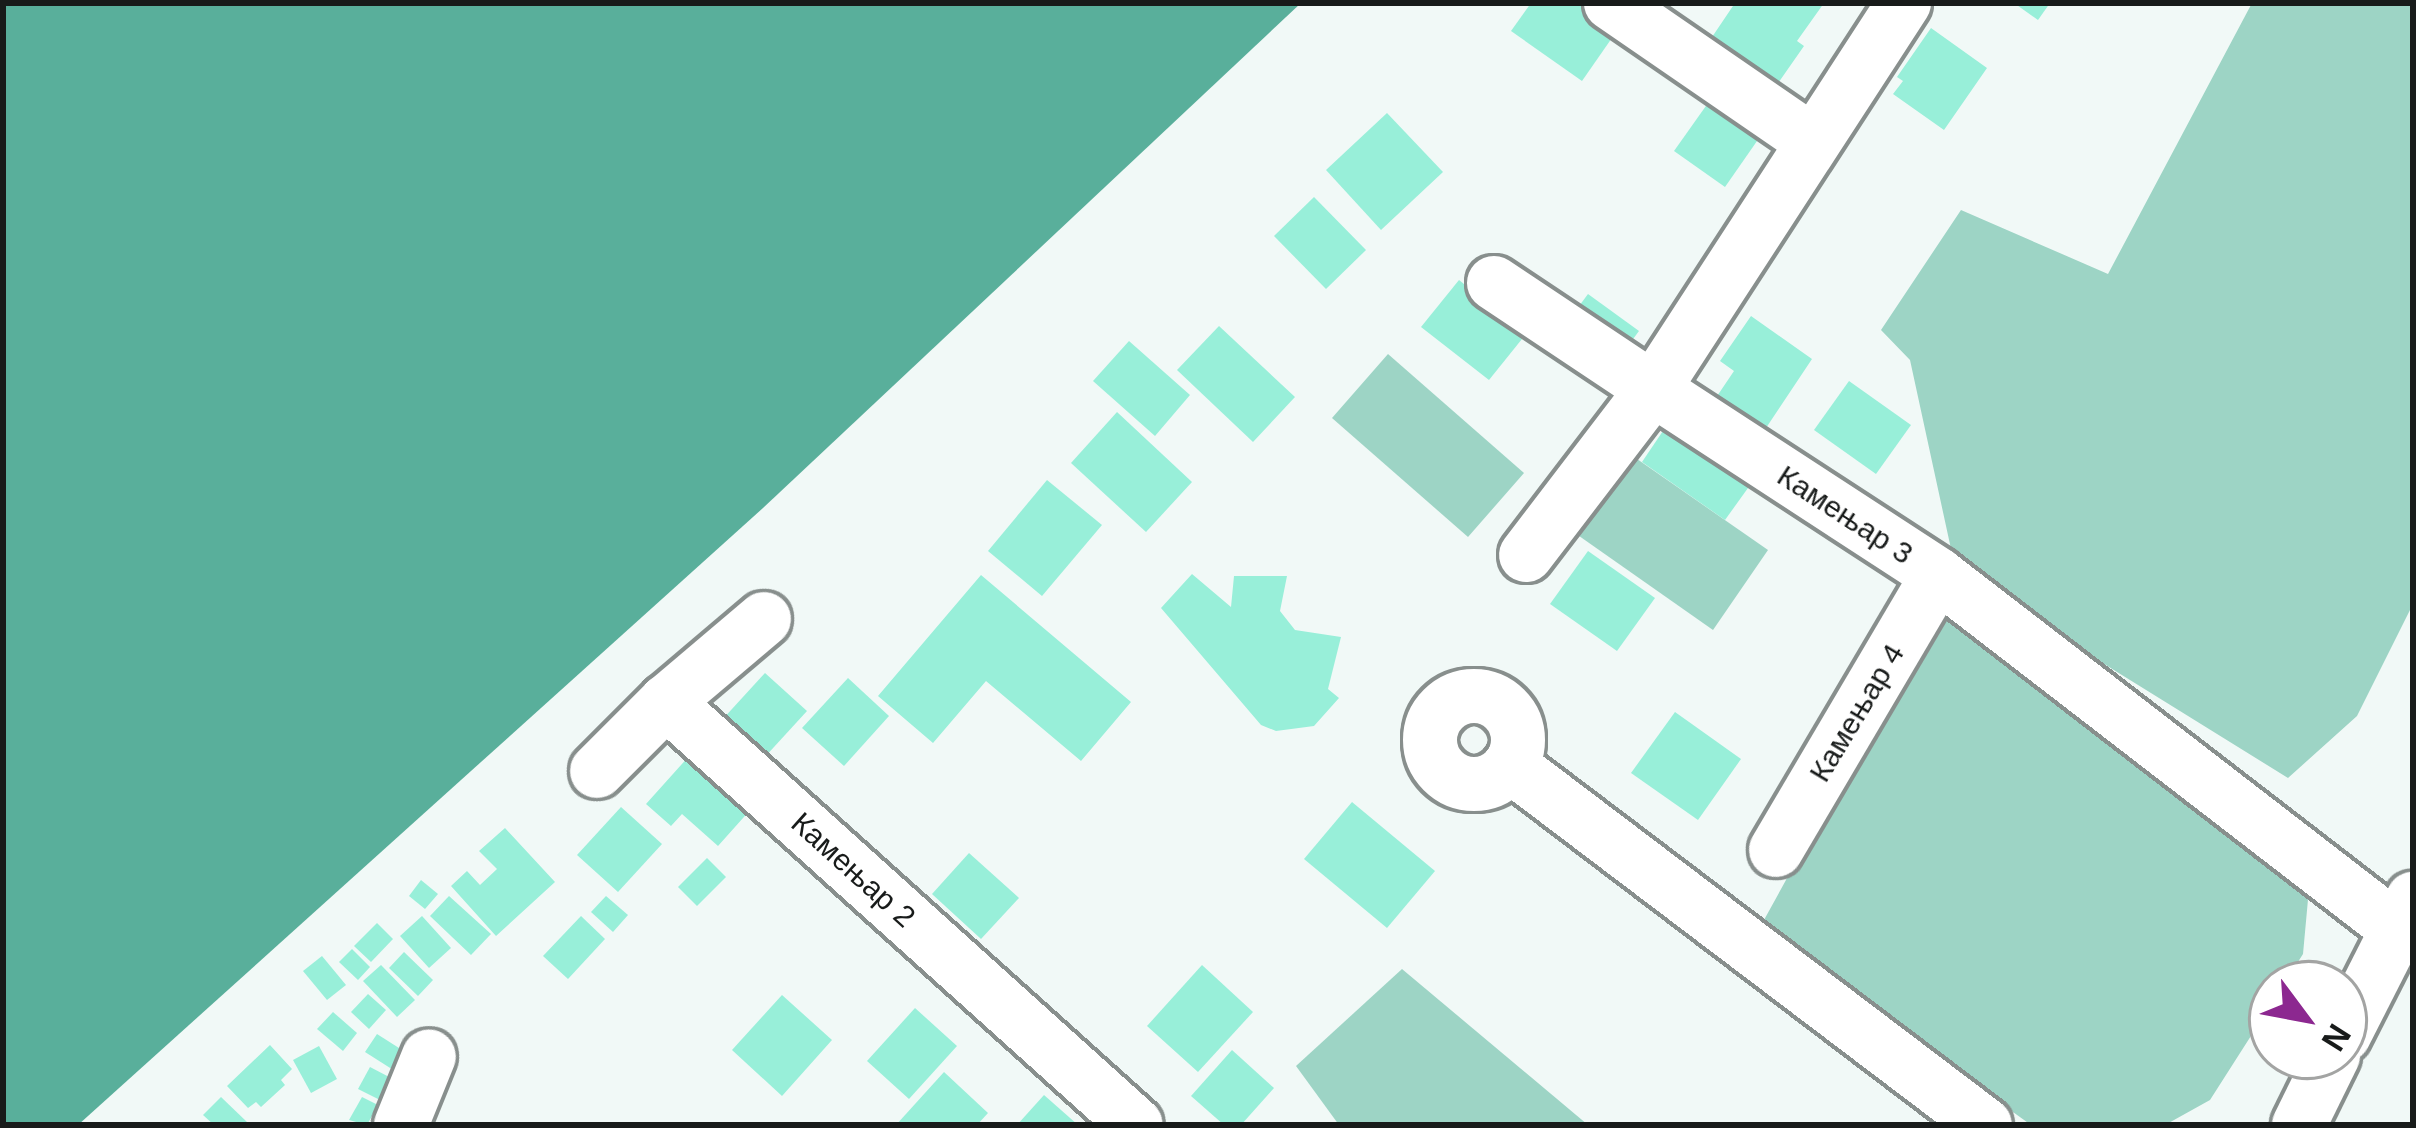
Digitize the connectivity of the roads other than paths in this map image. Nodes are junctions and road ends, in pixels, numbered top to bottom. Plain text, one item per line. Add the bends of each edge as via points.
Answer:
1 (1610, 3) edge
2 (1904, 3) edge
3 (1812, 141) junction
4 (1494, 283) dead end
5 (1653, 389) junction
6 (1526, 555) dead end
7 (1938, 575) junction
8 (764, 619) dead end
9 (666, 702) junction
10 (1510, 765) dead end
11 (597, 771) dead end
12 (1776, 850) dead end
13 (2405, 914) edge
14 (2368, 987) edge
15 (429, 1056) dead end
16 (2321, 1080) edge
17 (401, 1125) edge
18 (1136, 1125) edge
19 (1985, 1125) edge
20 (2299, 1125) edge

1 - 3 street
2 - 3 street
3 - 5 street
4 - 5 street, Камењар 3
5 - 6 street
5 - 7 street, Камењар 3
7 - 12 street, Камењар 4
7 - 13 street, Камењар 3
8 - 9 street
9 - 11 street
9 - 18 street, Камењар 2
10 - 19 street
13 - 14 street
15 - 17 street
16 - 20 street

